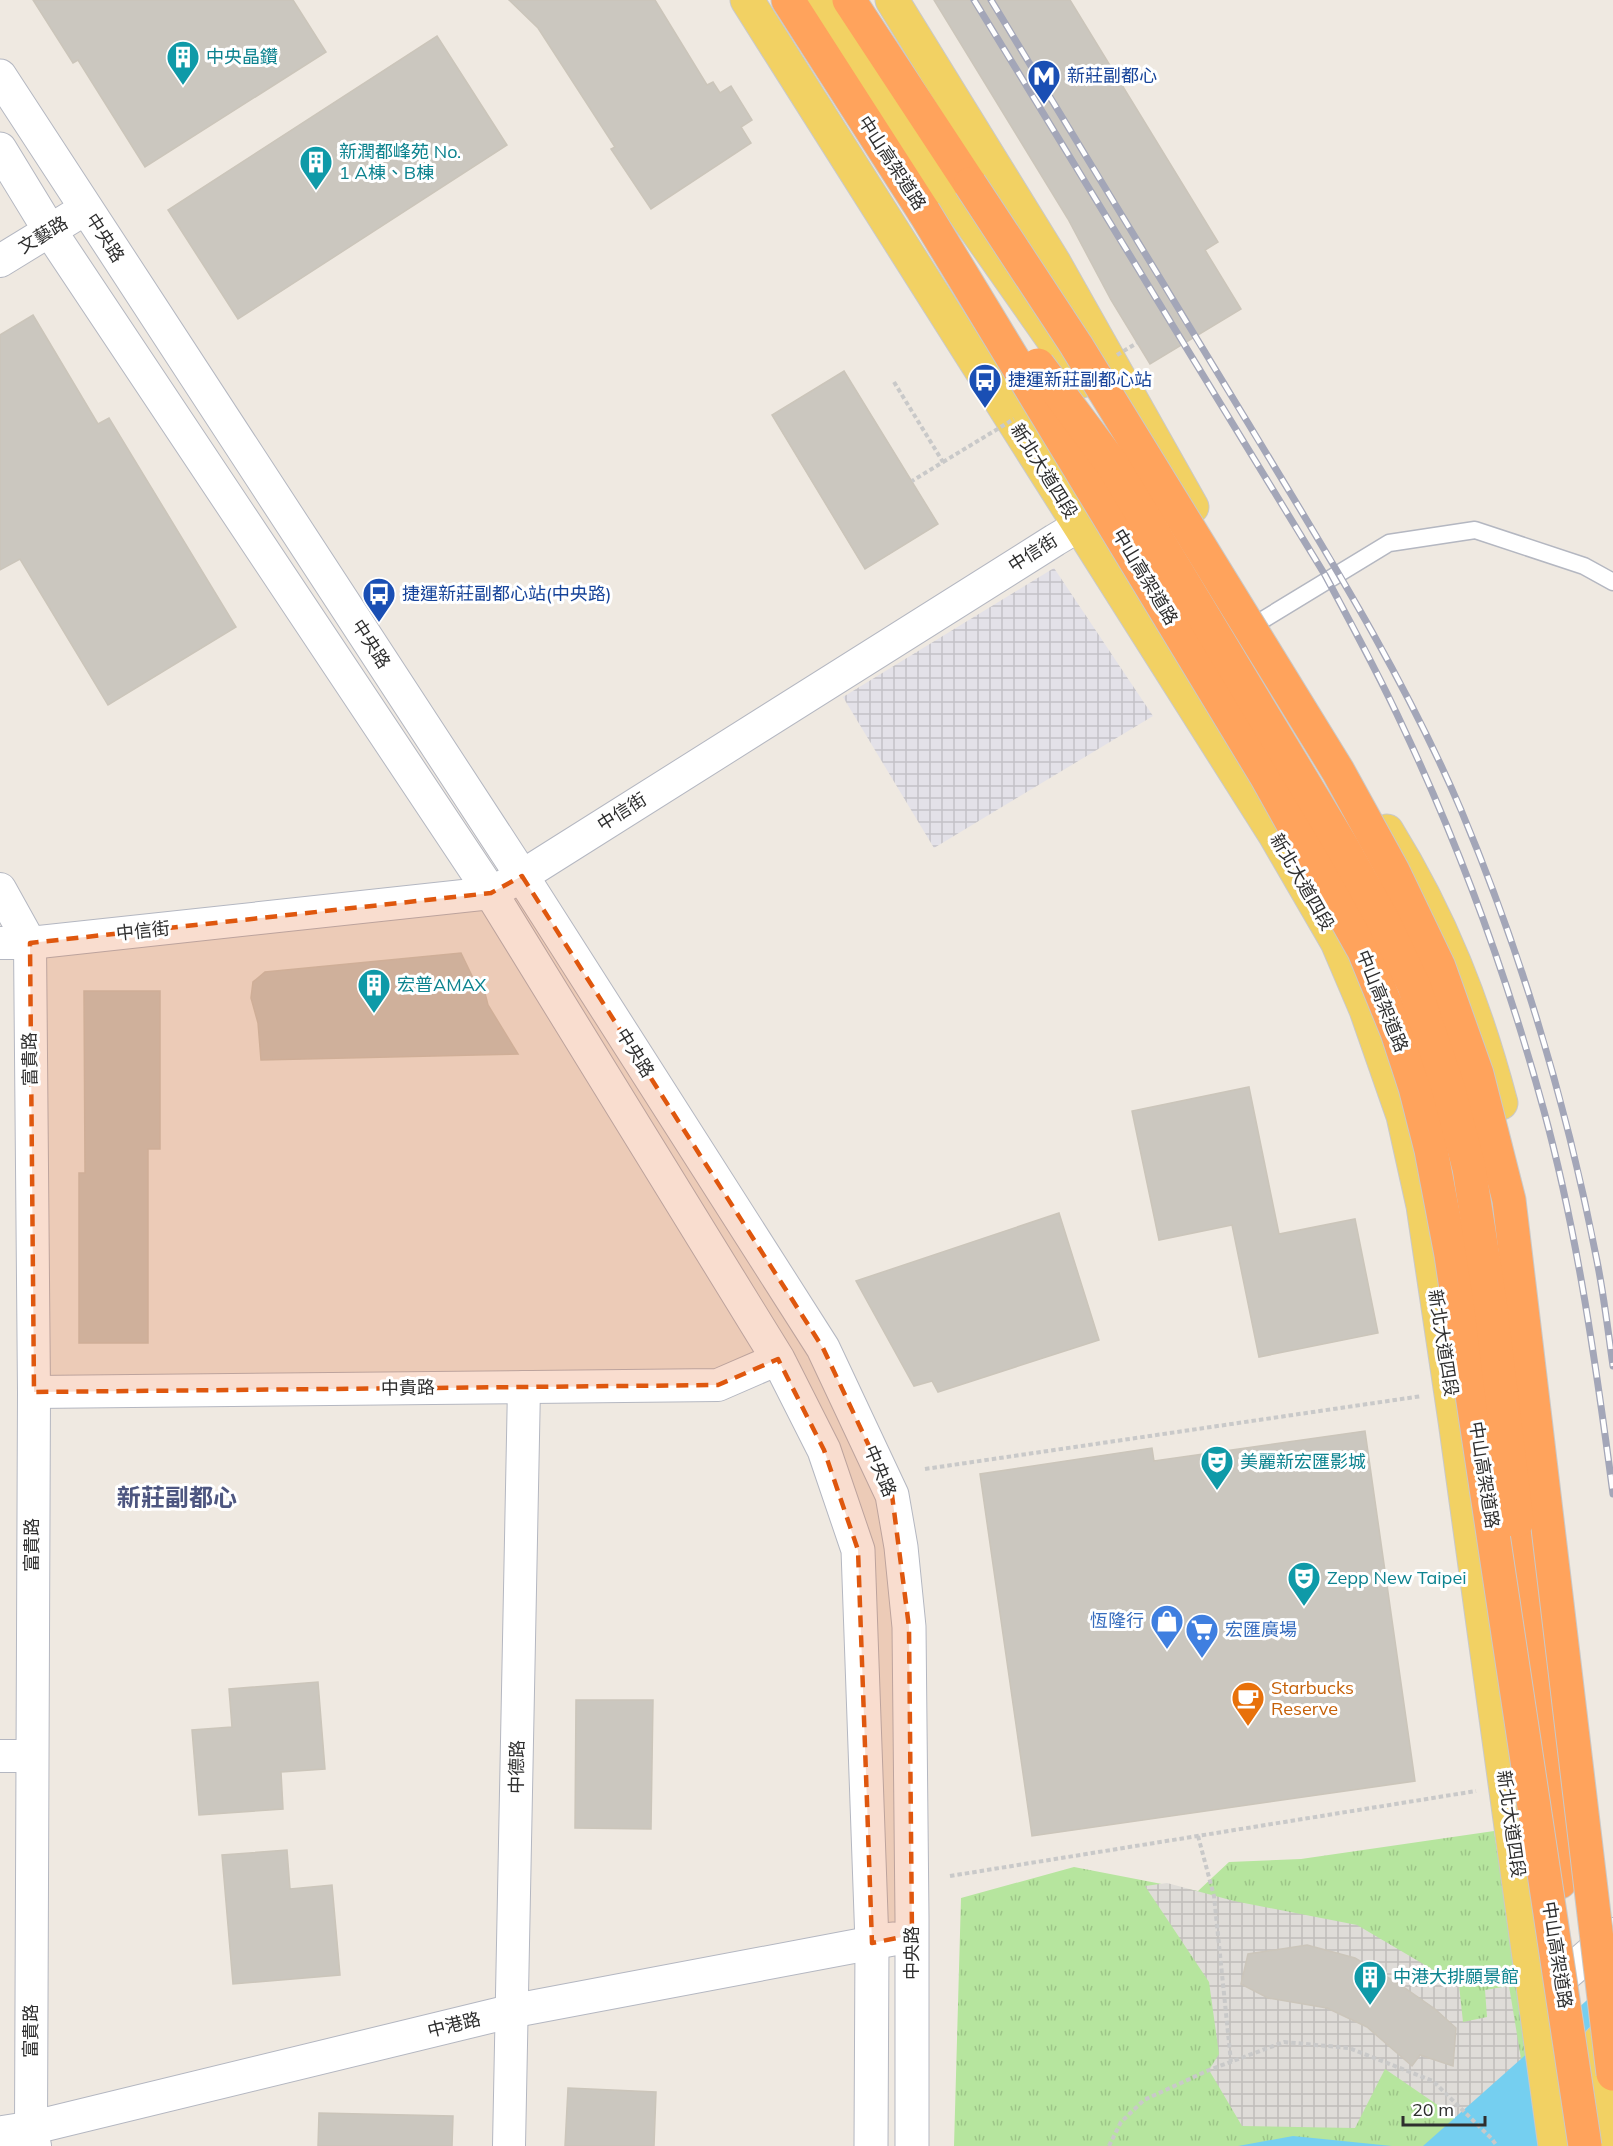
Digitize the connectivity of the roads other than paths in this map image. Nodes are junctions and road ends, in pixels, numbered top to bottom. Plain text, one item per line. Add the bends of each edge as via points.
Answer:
1 (747, 0) edge
2 (788, 0) edge
3 (824, 0) edge
4 (849, 0) edge
5 (892, 0) edge
6 (0, 76) edge
7 (0, 149) edge
8 (85, 209) junction
9 (924, 212) junction
10 (50, 231) junction
11 (0, 261) edge
12 (1163, 478) junction
13 (1079, 526) junction
14 (1613, 582) edge
15 (1256, 624) junction
16 (1318, 722) junction
17 (1240, 781) junction
18 (522, 876) junction
19 (0, 889) edge
20 (491, 893) junction
21 (15, 943) edge
22 (777, 1359) junction
23 (524, 1387) junction
24 (34, 1392) junction
25 (31, 1755) junction
26 (0, 1756) edge
27 (912, 1935) junction
28 (1612, 1939) edge
29 (872, 1943) junction
30 (1573, 1966) junction
31 (1537, 2008) junction
32 (512, 2011) junction
33 (1613, 2074) edge
34 (22, 2135) edge
35 (510, 2146) edge
36 (871, 2146) edge
37 (912, 2146) edge
38 (1555, 2146) edge
39 (1587, 2146) edge
40 (1598, 2146) edge
41 (1606, 2146) edge

1 - 13 main road, 新北大道四段
2 - 9 highway, 中山高架道路
3 - 12 main road via 941,180
4 - 33 highway, bridge via 1076,345 1338,771 1393,871 1439,967 1477,1074 1509,1200
5 - 12 main road via 1055,264
6 - 8 street, 中央路
7 - 10 street, 中央路
8 - 10 street, 文藝路
8 - 18 street, 中央路
9 - 30 highway, bridge via 1112,464 1343,848 1414,986 1448,1087 1469,1168 1490,1301
9 - 39 highway, 中山高架道路, bridge via 1266,777 1364,951 1397,1032 1431,1150 1450,1255
10 - 11 street, 文藝路
10 - 20 street, 中央路
12 - 13 street, 中信街
12 - 15 main road via 1219,558
13 - 17 main road, 新北大道四段
13 - 18 street, 中信街
14 - 15 lane via 1584,566 1475,530 1389,543
15 - 16 main road
16 - 17 main road via 1290,723 1260,735 1242,754
16 - 28 main road via 1411,870 1440,927 1472,1006 1508,1129 1523,1209
17 - 31 main road, 新北大道四段 via 1337,942 1403,1116 1423,1206 1452,1398
18 - 20 street, 中信街
18 - 27 street, 中央路 via 823,1348 892,1495 909,1627
19 - 21 street
20 - 21 street, 中信街
20 - 22 street, 中央路
21 - 24 street, 富貴路
22 - 23 street, 中貴路 via 718,1385
22 - 29 street, 中央路 via 824,1450 858,1550
23 - 24 street, 中貴路
23 - 32 street, 中德路
24 - 25 street, 富貴路
25 - 26 street
25 - 34 street, 富貴路
27 - 29 street, 中港路
27 - 37 street, 中央路
28 - 30 street
28 - 41 main road, bridge via 1598,2050
29 - 32 street, 中港路
29 - 36 street, 中央路
30 - 31 street
30 - 40 main road
31 - 38 main road, 新北大道四段
31 - 39 main road, 新北大道四段, bridge via 1562,2055
32 - 34 street, 中港路
32 - 35 street, 中德路

